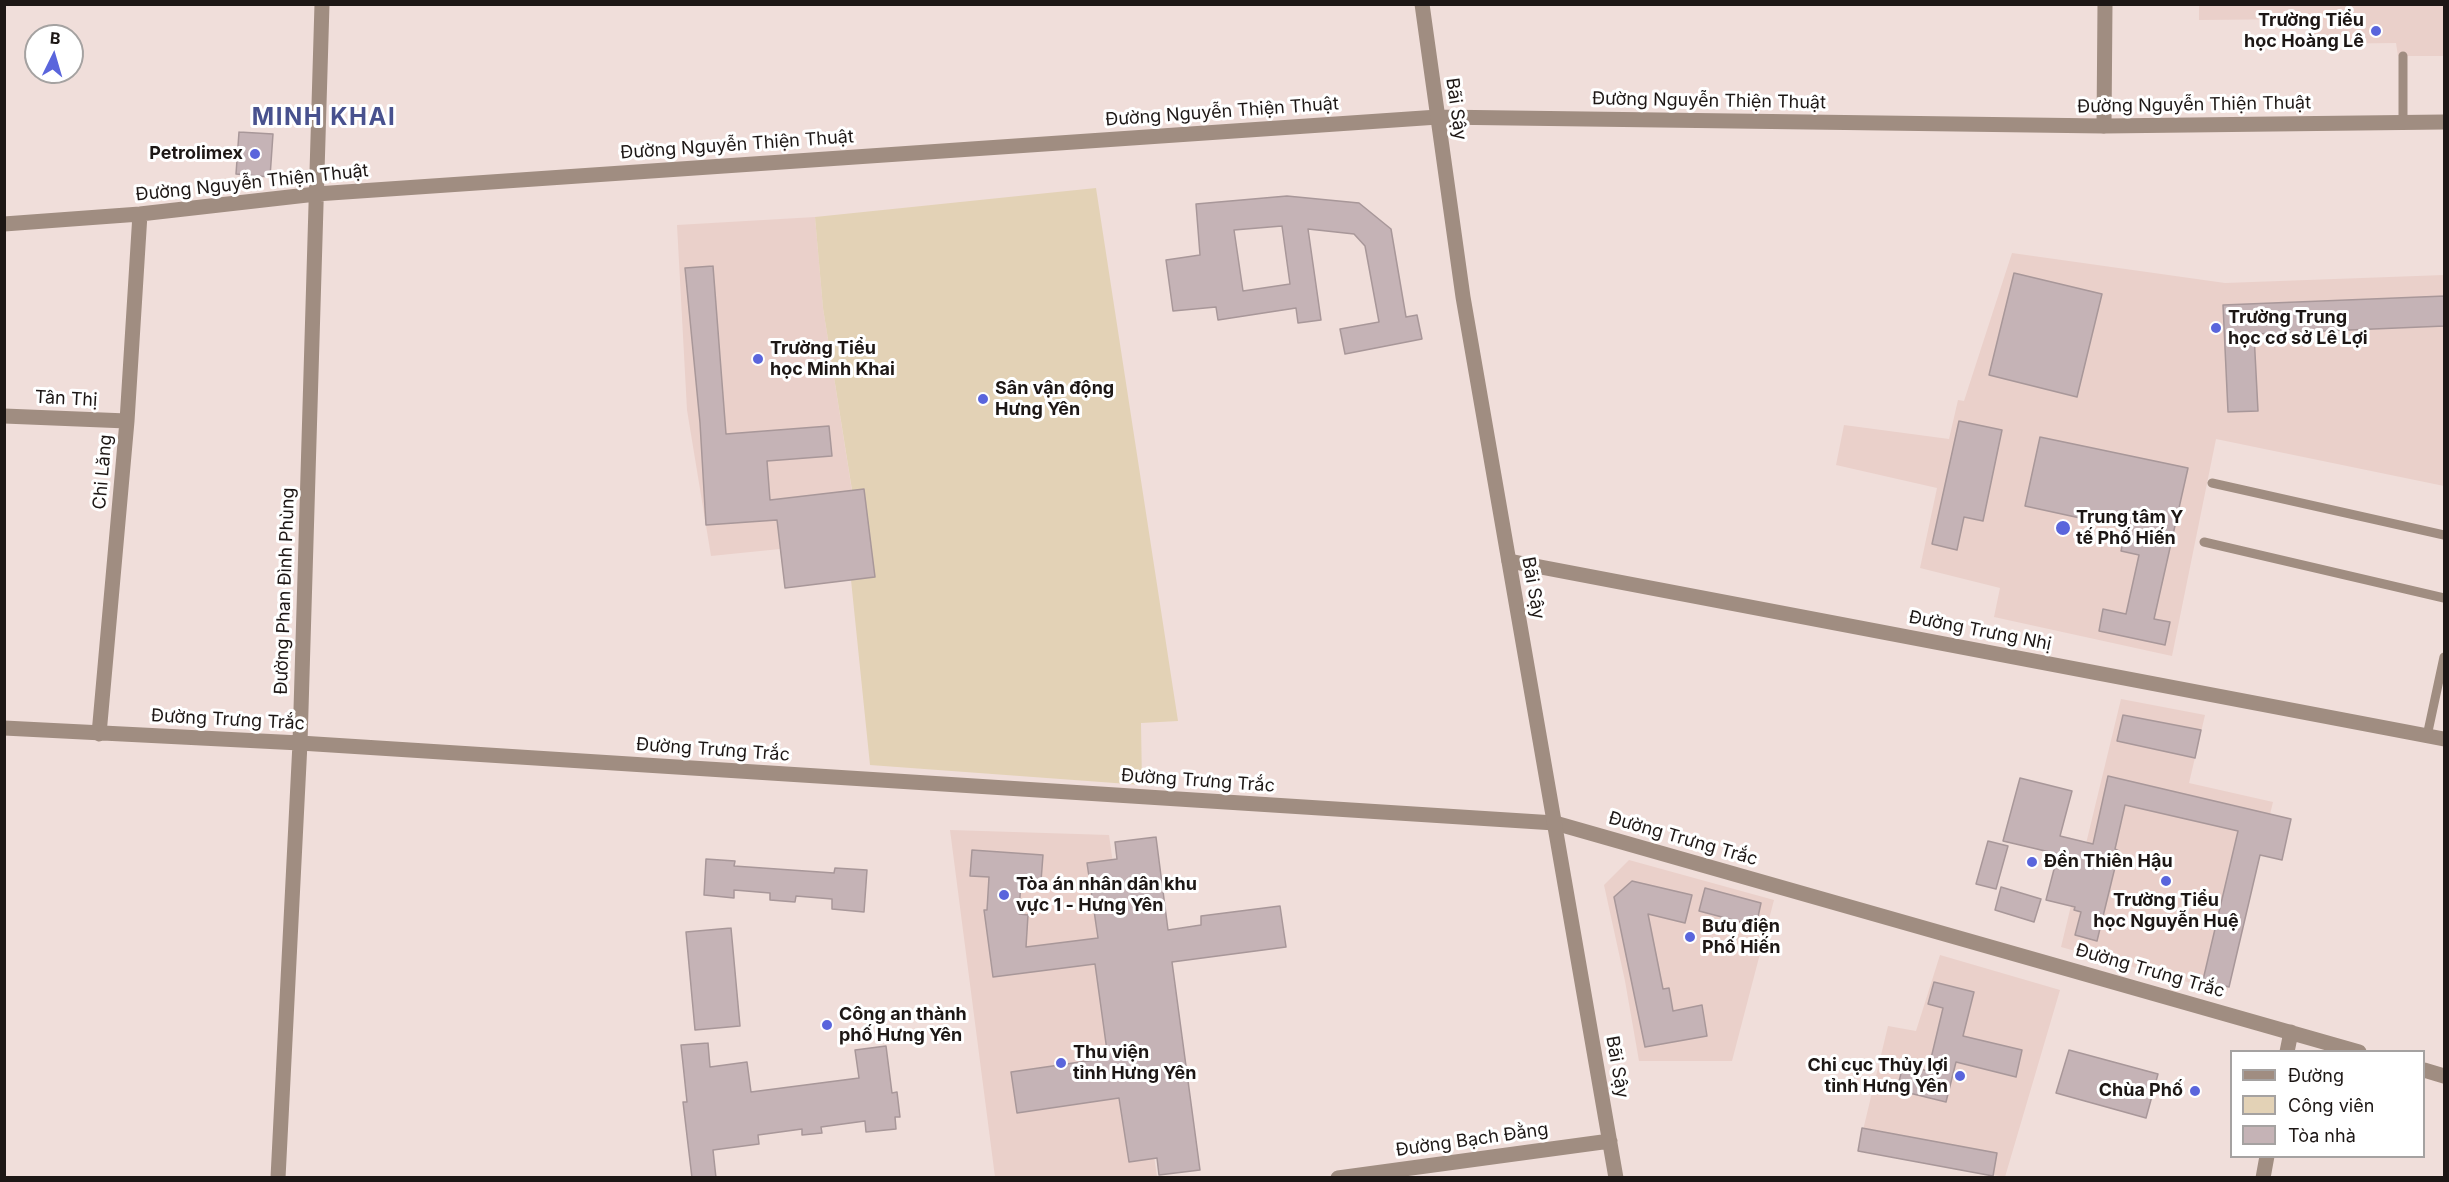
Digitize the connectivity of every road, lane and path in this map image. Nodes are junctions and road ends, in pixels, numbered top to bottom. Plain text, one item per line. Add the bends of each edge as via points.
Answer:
1 (322, 4) edge
2 (1422, 4) edge
3 (2105, 4) edge
4 (2403, 56) dead end
5 (1438, 117) junction
6 (2403, 122) junction
7 (2445, 122) edge
8 (2104, 126) junction
9 (316, 194) junction
10 (140, 214) junction
11 (4, 224) edge
12 (4, 416) edge
13 (127, 421) junction
14 (2212, 483) dead end
15 (2445, 535) edge
16 (2204, 542) dead end
17 (1509, 561) junction
18 (2445, 598) edge
19 (2445, 657) edge
20 (4, 728) edge
21 (99, 734) junction
22 (2427, 736) junction
23 (2445, 739) edge
24 (300, 743) junction
25 (1555, 823) junction
26 (2291, 1032) junction
27 (2287, 1050) edge
28 (2352, 1050) edge
29 (2425, 1070) edge
30 (2445, 1076) edge
31 (1610, 1141) junction
32 (2267, 1158) edge
33 (278, 1178) edge
34 (1338, 1178) edge
35 (1616, 1178) edge
36 (2264, 1178) edge

1 - 9 street, Đường Phan Đình Phùng
2 - 5 street, Bãi Sậy
3 - 8 street
4 - 6 lane
5 - 8 street, Đường Nguyễn Thiện Thuật
5 - 9 street, Đường Nguyễn Thiện Thuật
5 - 17 street, Bãi Sậy via 1462,297
6 - 7 street, Đường Nguyễn Thiện Thuật
6 - 8 street, Đường Nguyễn Thiện Thuật
9 - 10 street, Đường Nguyễn Thiện Thuật
9 - 24 street, Đường Phan Đình Phùng
10 - 11 street, Đường Nguyễn Thiện Thuật
10 - 13 street, Chi Lăng
12 - 13 street, Tân Thị
13 - 21 street, Chi Lăng
14 - 15 lane
16 - 18 lane
17 - 22 street, Đường Trưng Nhị
17 - 25 street, Bãi Sậy
19 - 22 lane
20 - 21 street, Đường Trưng Trắc
21 - 24 street, Đường Trưng Trắc
22 - 23 street, Đường Trưng Nhị
24 - 25 street, Đường Trưng Trắc
24 - 33 street, Đường Phan Đình Phùng
25 - 26 street, Đường Trưng Trắc
25 - 31 street, Bãi Sậy
26 - 27 street
26 - 28 street, Đường Trưng Trắc
29 - 30 street
31 - 34 street, Đường Bạch Đằng
31 - 35 street, Bãi Sậy
32 - 36 street

